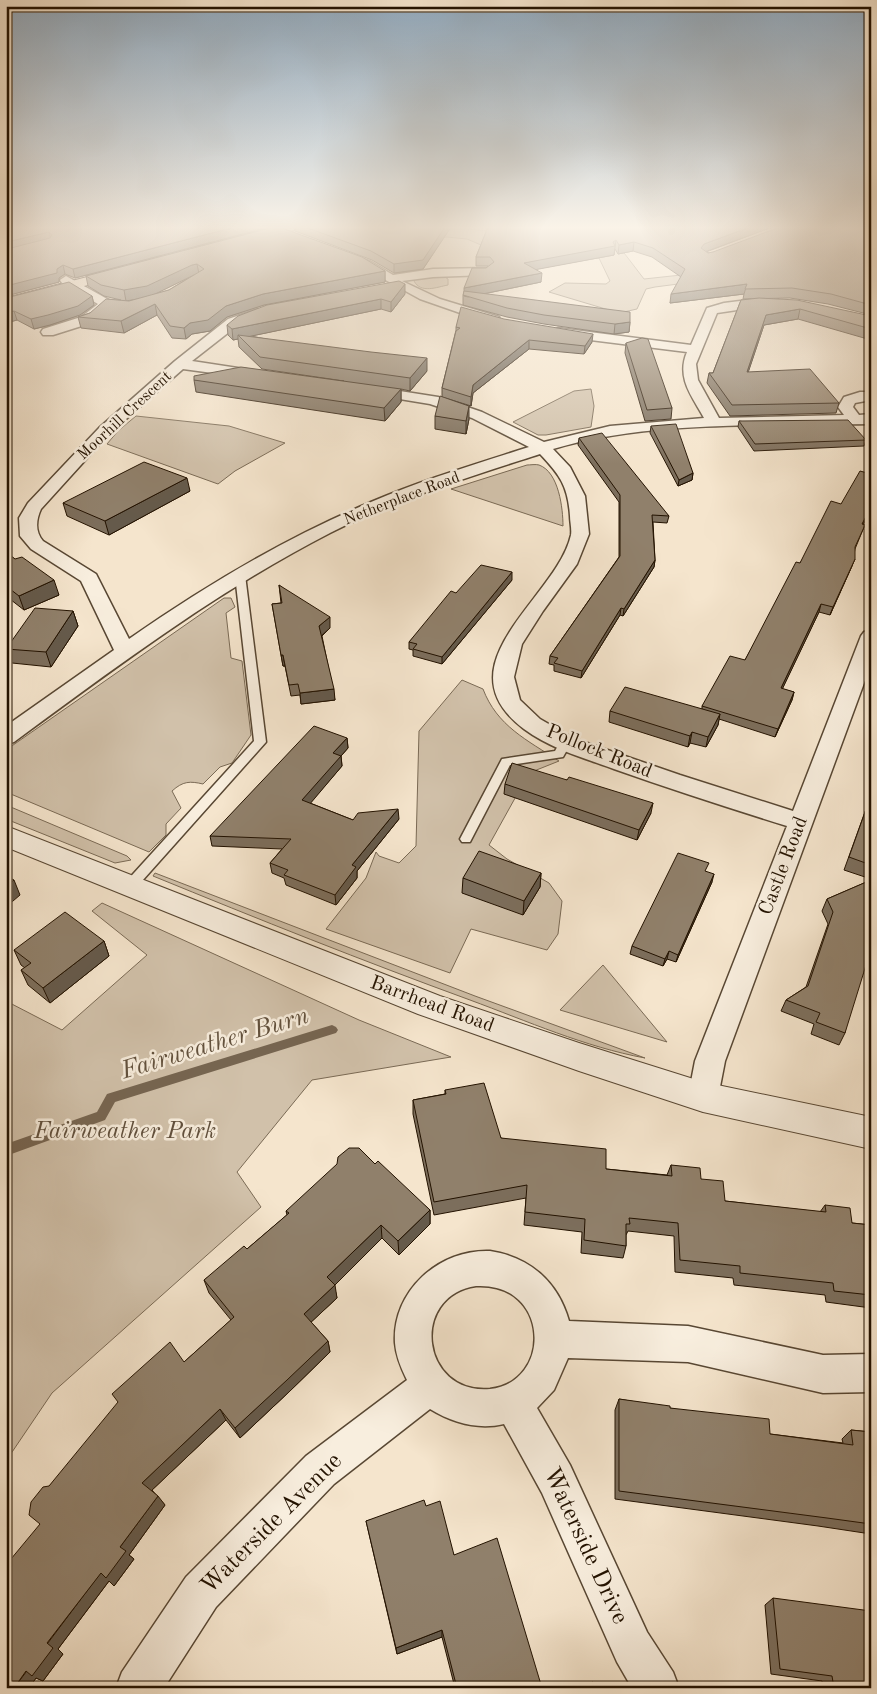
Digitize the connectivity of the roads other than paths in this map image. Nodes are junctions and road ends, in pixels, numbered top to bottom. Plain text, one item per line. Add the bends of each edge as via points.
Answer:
1 (103, 306) edge
2 (451, 306) edge
3 (730, 306) edge
4 (275, 309) edge
5 (86, 320) junction
6 (104, 321) edge
7 (506, 323) edge
8 (546, 330) edge
9 (48, 332) dead end
10 (694, 349) junction
11 (180, 364) junction
12 (267, 376) edge
13 (354, 388) edge
14 (871, 396) edge
15 (863, 419) edge
16 (714, 422) junction
17 (542, 447) junction
18 (240, 575) junction
19 (871, 636) edge
20 (125, 651) junction
21 (6, 737) edge
22 (565, 742) junction
23 (801, 822) junction
24 (6, 836) edge
25 (466, 839) dead end
26 (129, 887) junction
27 (703, 1097) junction
28 (871, 1133) edge
29 (552, 1339) junction
30 (871, 1373) edge
31 (432, 1384) junction
32 (513, 1403) junction
33 (138, 1688) edge
34 (657, 1688) edge

1 - 5 street
2 - 7 street
3 - 10 street via 712,311
4 - 11 street, Moorhill Crescent via 233,322
5 - 6 street
5 - 9 street
8 - 10 street
10 - 16 street via 689,364 691,380
11 - 12 street
11 - 20 street, Moorhill Crescent via 104,431 34,507 28,518 29,536 37,545 89,578
13 - 17 street via 433,400 477,415
14 - 15 street, Netherplace Road via 849,400 845,407
15 - 16 street, Netherplace Road
16 - 17 street, Netherplace Road via 609,432
17 - 18 street, Netherplace Road via 376,505
17 - 22 street, Pollock Road via 564,470 577,496 580,534 568,564 512,644 503,677 510,702 532,724
18 - 20 street, Netherplace Road
18 - 26 lane via 260,742
19 - 23 street, Castle Road
20 - 21 street, Netherplace Road
22 - 23 street, Pollock Road via 672,781
22 - 25 lane via 559,754 506,762
23 - 27 street, Castle Road via 710,1061
24 - 26 street, Barrhead Road
26 - 27 street, Barrhead Road via 429,1005
27 - 28 street, Barrhead Road
29 - 30 street via 688,1344 823,1374
29 - 31 street via 542,1302 522,1280 502,1269 481,1266 460,1269 441,1280 426,1296 417,1317 415,1341 420,1363
29 - 32 street via 549,1360 540,1381
31 - 32 street via 448,1398 467,1406 487,1410
31 - 33 street, Waterside Avenue via 320,1470 201,1592
32 - 34 street, Waterside Drive via 556,1479 632,1647

